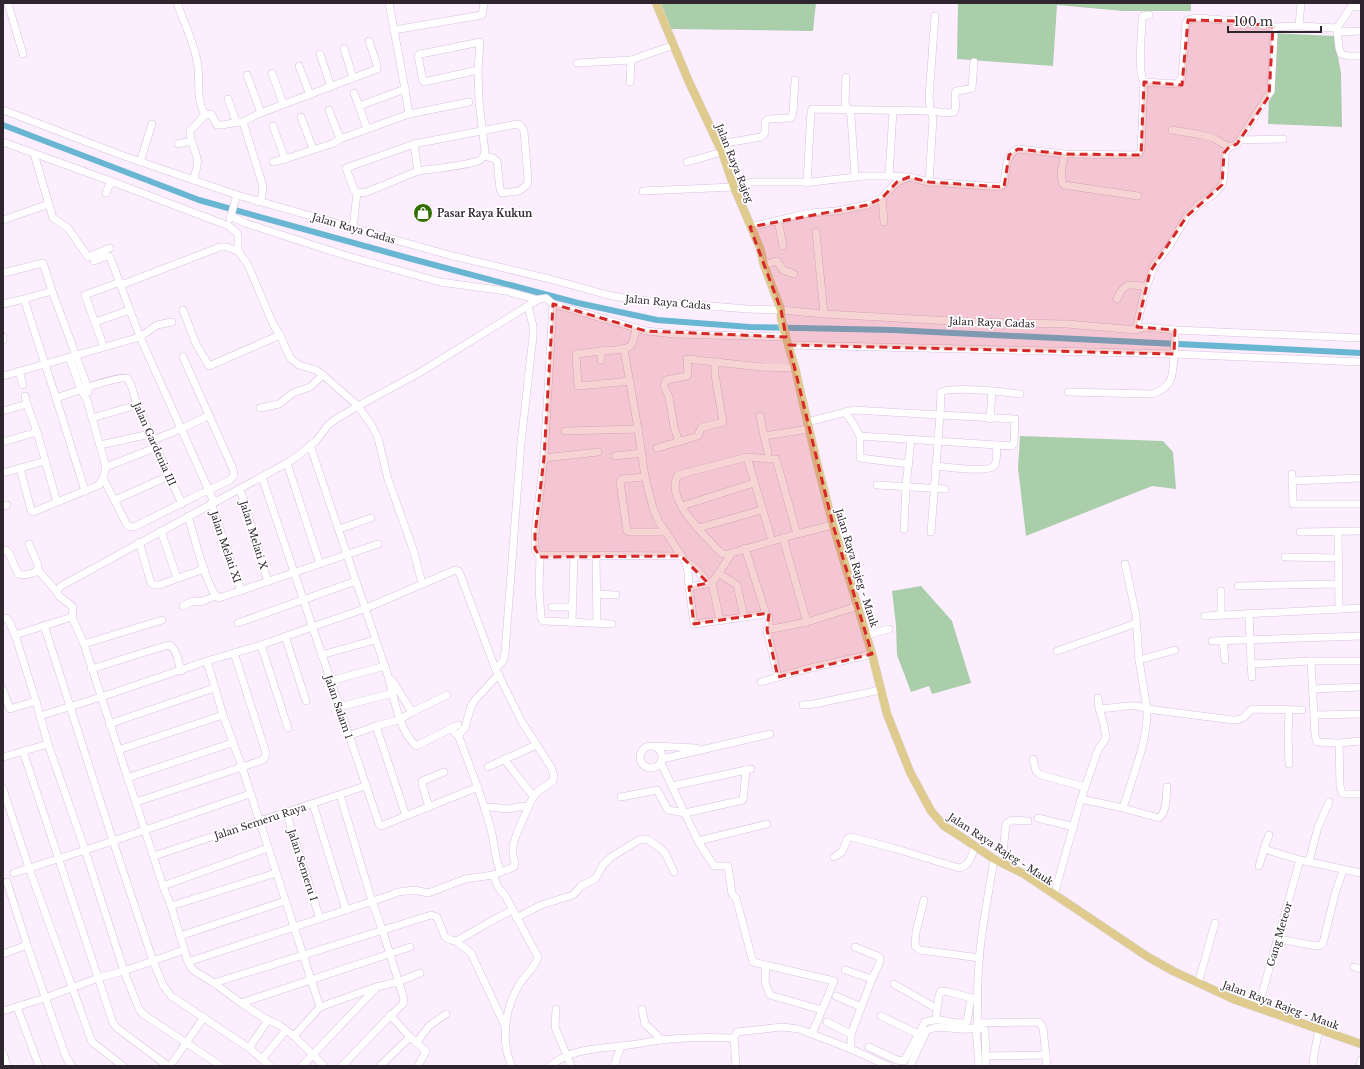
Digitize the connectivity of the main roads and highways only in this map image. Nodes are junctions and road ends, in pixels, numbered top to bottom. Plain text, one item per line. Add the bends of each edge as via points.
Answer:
1 (656, 3) edge
2 (787, 339) joint
3 (1361, 1044) edge

1 - 2 main road, Jalan Raya Rajeg via 760,248
2 - 3 main road, Jalan Raya Rajeg - Mauk via 833,525 867,635 887,714 910,772 925,802 937,818 944,826 1158,963 1233,999

